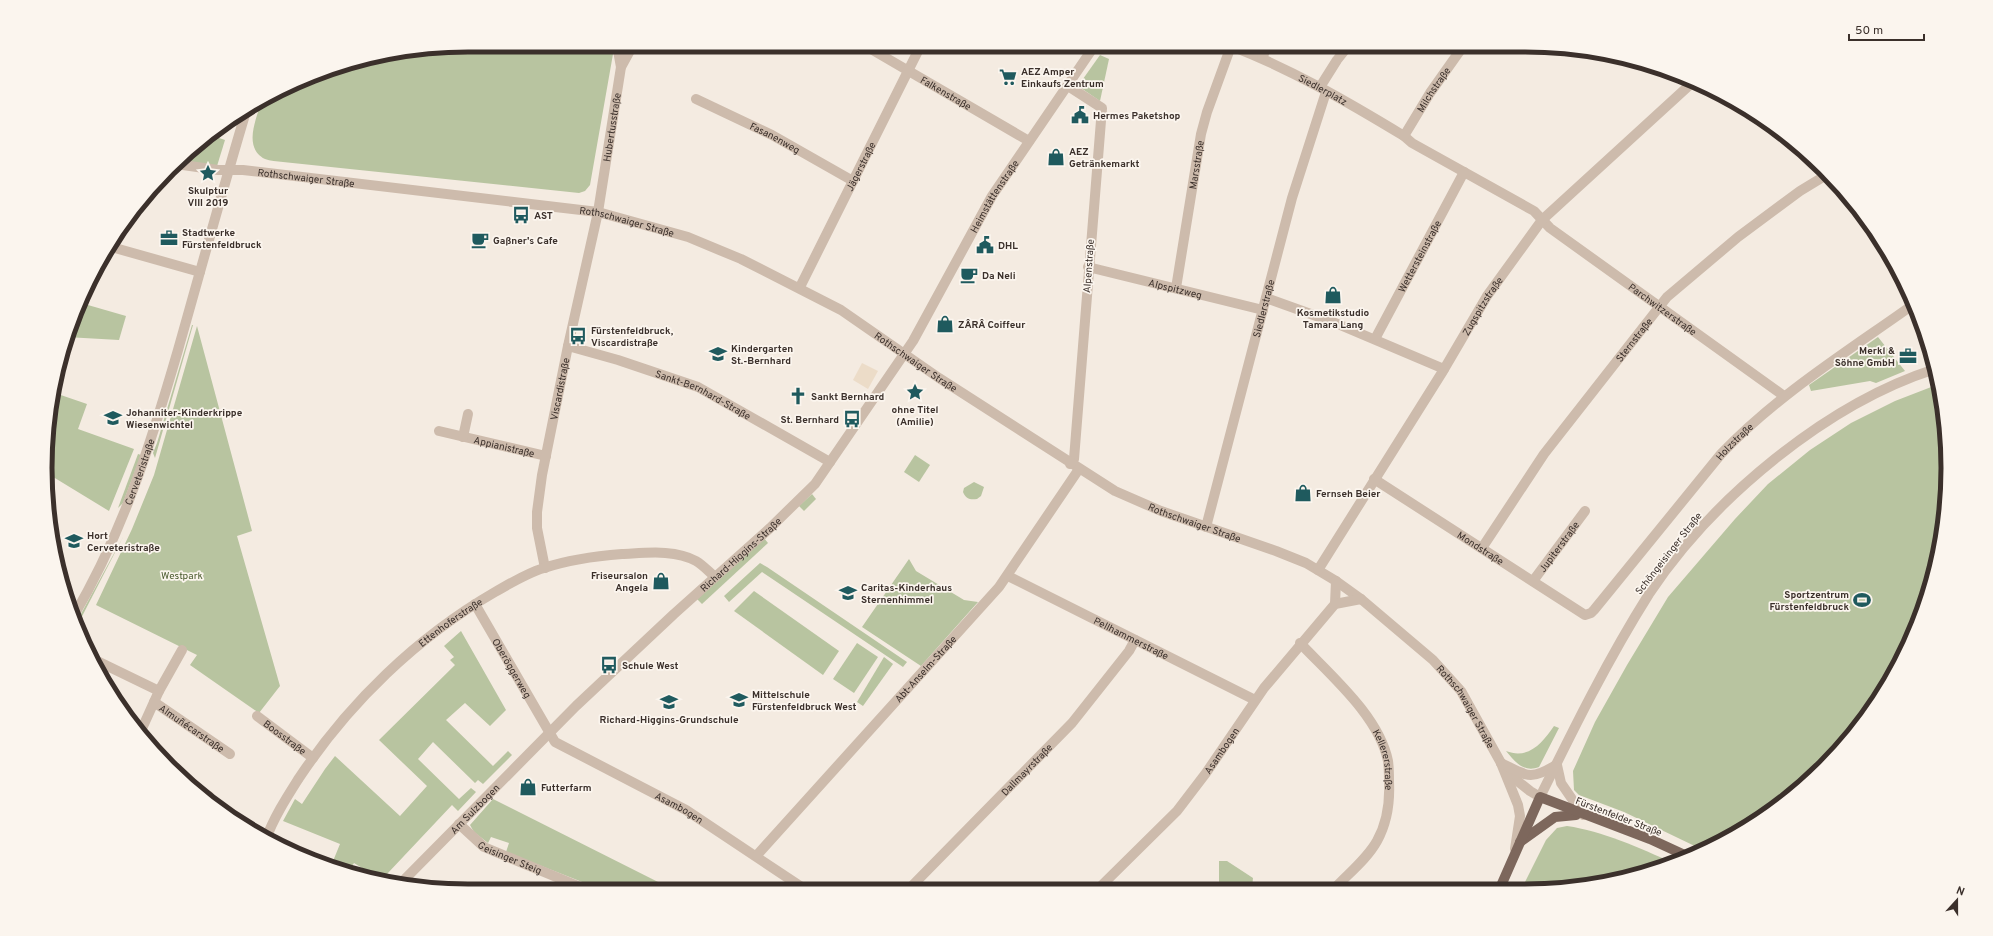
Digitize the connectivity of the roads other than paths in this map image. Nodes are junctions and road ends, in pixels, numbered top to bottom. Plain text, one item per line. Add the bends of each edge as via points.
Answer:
1 (618, 52) edge
2 (630, 52) edge
3 (876, 52) edge
4 (917, 52) edge
5 (1090, 52) edge
6 (1228, 52) edge
7 (1247, 52) edge
8 (1265, 52) edge
9 (1343, 52) edge
10 (1459, 52) edge
11 (1262, 58) junction
12 (621, 67) junction
13 (907, 71) junction
14 (1068, 86) junction
15 (1689, 86) edge
16 (1323, 89) junction
17 (696, 99) dead end
18 (244, 117) edge
19 (1404, 136) junction
20 (1029, 141) junction
21 (183, 165) edge
22 (230, 170) junction
23 (1464, 172) junction
24 (1822, 177) edge
25 (853, 181) junction
26 (598, 212) junction
27 (1542, 220) junction
28 (115, 248) edge
29 (1088, 267) junction
30 (200, 272) junction
31 (800, 287) junction
32 (1176, 288) junction
33 (1266, 298) junction
34 (1659, 306) junction
35 (1909, 308) edge
36 (1263, 310) junction
37 (1375, 339) junction
38 (568, 346) junction
39 (904, 353) junction
40 (1444, 368) junction
41 (1930, 371) edge
42 (1784, 396) junction
43 (468, 414) dead end
44 (440, 431) dead end
45 (463, 437) junction
46 (546, 456) junction
47 (830, 462) junction
48 (1075, 467) junction
49 (1374, 479) junction
50 (1585, 511) dead end
51 (1206, 527) junction
52 (1482, 548) junction
53 (545, 568) junction
54 (1318, 570) junction
55 (1008, 576) junction
56 (715, 577) junction
57 (1336, 581) junction
58 (1532, 581) junction
59 (1361, 599) junction
60 (475, 604) junction
61 (1335, 604) junction
62 (77, 610) edge
63 (1588, 615) joint
64 (1135, 640) junction
65 (1300, 643) junction
66 (182, 650) dead end
67 (101, 663) edge
68 (159, 691) junction
69 (1255, 700) junction
70 (154, 702) junction
71 (257, 716) dead end
72 (143, 727) edge
73 (549, 733) junction
74 (230, 754) dead end
75 (313, 758) junction
76 (1501, 763) junction
77 (1557, 765) junction
78 (1540, 797) junction
79 (1583, 815) junction
80 (459, 824) junction
81 (269, 833) edge
82 (1520, 842) junction
83 (1680, 854) edge
84 (757, 855) junction
85 (1514, 856) junction
86 (405, 879) edge
87 (573, 884) edge
88 (798, 884) edge
89 (914, 884) edge
90 (1103, 884) edge
91 (1339, 884) edge
92 (1502, 884) edge

1 - 12 street
2 - 12 street, Hubertusstraße
3 - 13 street, Falkenstraße
4 - 13 street, Jägerstraße
5 - 14 street, Heimstättenstraße
6 - 32 street, Marsstraße via 1202,134
7 - 11 street, Siedlerplatz
8 - 11 street
9 - 16 street, Siedlerstraße via 1336,60
10 - 19 street, Milchstraße
11 - 16 street, Siedlerplatz
12 - 26 street, Hubertusstraße
13 - 20 street, Falkenstraße
13 - 25 street, Jägerstraße
14 - 20 street, Heimstättenstraße
14 - 29 street, Alpenstraße via 1102,108
15 - 27 street, Zugspitzstraße
16 - 19 street, Siedlerplatz
16 - 33 street, Siedlerstraße
17 - 25 street, Fasanenweg via 772,135
18 - 22 street, Cerveteristraße
19 - 23 street, Siedlerplatz
20 - 39 street, Heimstättenstraße via 992,196 917,334
21 - 22 street, Rothschwaiger Straße
22 - 26 street, Rothschwaiger Straße
22 - 30 street, Cerveteristraße
23 - 27 street via 1534,211
23 - 37 street, Wettersteinstraße
24 - 34 street, Sternstraße via 1738,237 1666,297
25 - 31 street, Jägerstraße
26 - 31 street, Rothschwaiger Straße via 688,237
26 - 38 street, Viscardistraße
27 - 34 street, Parchwitzerstraße
27 - 40 street, Zugspitzstraße via 1487,296
28 - 30 street
29 - 32 street, Alpspitzweg
29 - 48 street, Alpenstraße
30 - 62 street, Cerveteristraße via 156,427 134,490
31 - 39 street, Rothschwaiger Straße via 841,310
32 - 36 street, Alpspitzweg
33 - 36 street, Siedlerstraße
33 - 37 street
34 - 42 street, Parchwitzerstraße
34 - 52 street, Sternstraße via 1544,454
35 - 42 street, Holzstraße
36 - 51 street, Siedlerstraße
37 - 40 street
38 - 46 street, Viscardistraße
38 - 47 street, Sankt-Bernhard-Straße via 698,387
39 - 47 street, Richard-Higgins-Straße
39 - 48 street, Rothschwaiger Straße
40 - 49 street, Zugspitzstraße
41 - 77 street, Schöngeisinger Straße via 1871,397 1812,432 1756,474 1722,506 1650,593 1590,698
42 - 63 street, Holzstraße via 1721,454
43 - 45 street, Appianistraße
44 - 45 street, Appianistraße
45 - 46 street, Appianistraße
46 - 53 street, Viscardistraße via 537,512 537,528
47 - 56 street, Richard-Higgins-Straße via 810,489
48 - 51 street, Rothschwaiger Straße via 1127,498
48 - 55 street, Abt-Anselm-Straße
49 - 52 street, Mondstraße
49 - 54 street, Zugspitzstraße
50 - 58 street, Jupiterstraße
51 - 54 street, Rothschwaiger Straße via 1276,551
52 - 58 street, Mondstraße
53 - 56 street, Ettenhoferstraße via 596,557 656,553 685,557
53 - 60 street, Ettenhoferstraße via 514,581
54 - 57 street, Rothschwaiger Straße
55 - 64 street, Pellhammerstraße
55 - 84 street, Abt-Anselm-Straße
56 - 73 street, Richard-Higgins-Straße
57 - 59 street, Rothschwaiger Straße
57 - 61 street
58 - 63 street, Mondstraße via 1585,616
59 - 61 street
59 - 76 street, Rothschwaiger Straße via 1445,672 1461,691
60 - 73 street, Oberöggerweg
60 - 75 street, Ettenhoferstraße via 430,636 391,670
61 - 65 street, Asambogen
64 - 69 street, Pellhammerstraße
64 - 89 street, Dallmayrstraße via 1072,723
65 - 69 street, Asambogen
65 - 91 street, Kellererstraße via 1369,719 1380,738 1388,761 1389,800 1385,820 1377,840 1367,855
66 - 68 street, Almuñécarstraße
67 - 68 street, Almuñécarstraße
68 - 70 street, Almuñécarstraße
69 - 90 street, Asambogen via 1202,779 1177,811
70 - 72 street, Almuñécarstraße
70 - 74 street, Almuñécarstraße
71 - 75 street, Boosstraße
73 - 80 street, Am Sulzbogen
73 - 84 street, Asambogen via 555,742 681,806
75 - 81 street, Ettenhoferstraße via 286,797
76 - 77 street via 1530,776
76 - 78 street, Rothschwaiger Straße via 1515,779
76 - 85 street via 1519,810
77 - 78 street, Schöngeisinger Straße
77 - 79 street via 1564,788
78 - 79 main road, Fürstenfelder Straße
78 - 82 main road, Schöngeisinger Straße
79 - 82 main road via 1555,817
79 - 83 main road, Fürstenfelder Straße via 1650,839
80 - 86 street, Am Sulzbogen
80 - 87 street, Geisinger Steig via 484,847
82 - 85 main road, Schöngeisinger Straße
84 - 88 street, Asambogen
85 - 92 main road, Schöngeisinger Straße

